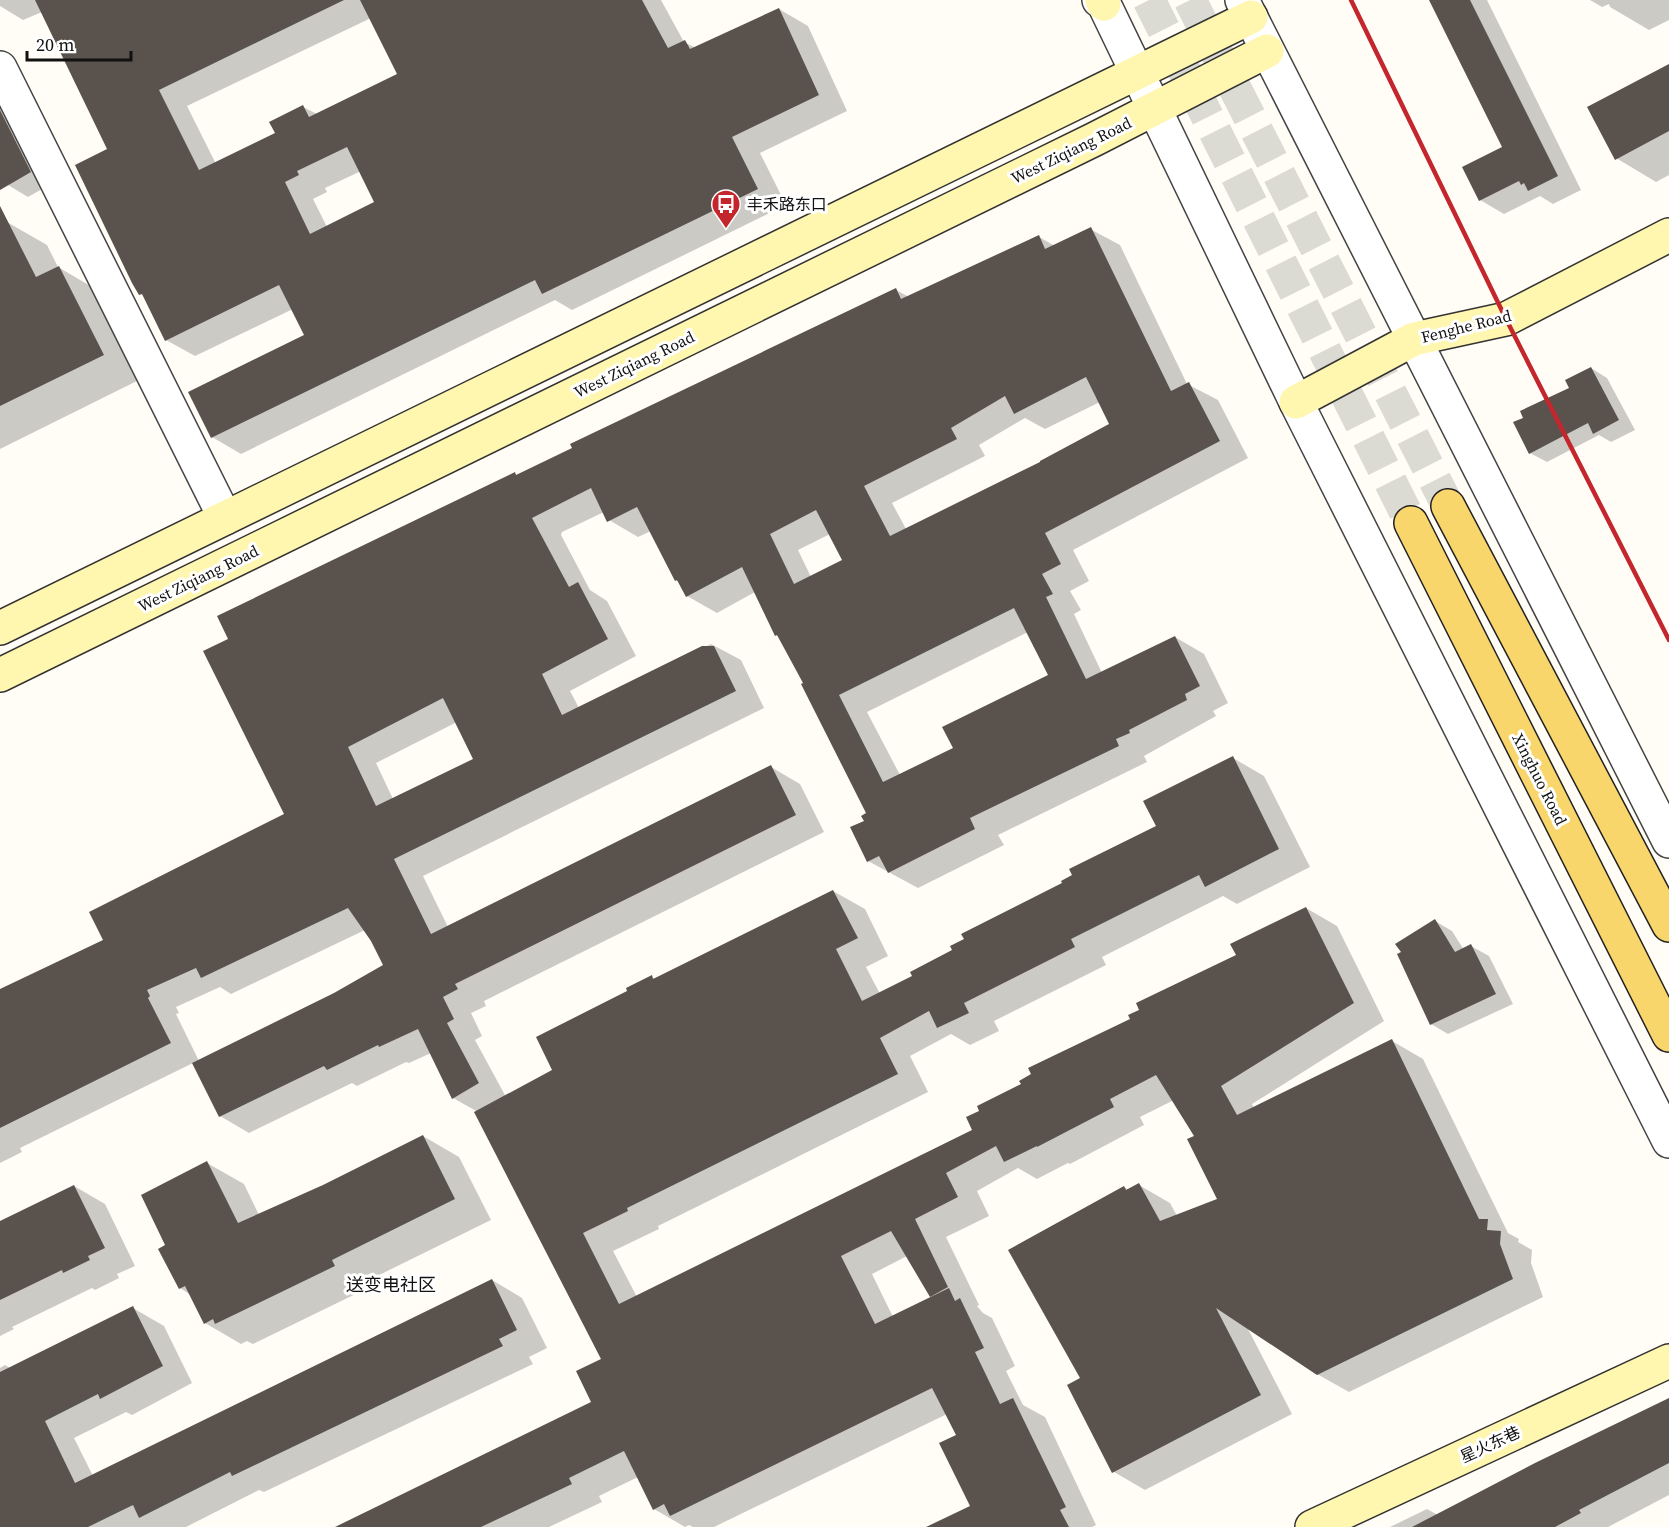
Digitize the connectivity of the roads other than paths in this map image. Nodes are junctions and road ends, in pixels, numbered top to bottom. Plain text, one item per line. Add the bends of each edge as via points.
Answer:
1 (1102, 1) edge
2 (1246, 8) edge
3 (1267, 51) junction
4 (0, 68) edge
5 (1138, 73) junction
6 (1155, 109) junction
7 (1669, 235) edge
8 (1414, 339) junction
9 (1296, 402) junction
10 (1448, 506) tunnel mouth
11 (225, 518) junction
12 (1411, 523) tunnel mouth
13 (0, 628) edge
14 (0, 675) edge
15 (1669, 841) edge
16 (1669, 925) edge
17 (1669, 1035) edge
18 (1669, 1141) edge
19 (1669, 1361) edge
20 (1312, 1527) edge

1 - 5 street
2 - 3 street
2 - 5 main road
3 - 6 main road, West Ziqiang Road
3 - 8 street
4 - 11 street
5 - 6 street
5 - 11 main road
6 - 9 street
6 - 14 main road, West Ziqiang Road
7 - 8 main road, Fenghe Road via 1506,319
8 - 9 main road, Fenghe Road
8 - 15 street
9 - 18 street
10 - 16 main road
11 - 13 main road
12 - 17 main road, Xinghuo Road
19 - 20 main road, 星火东巷

